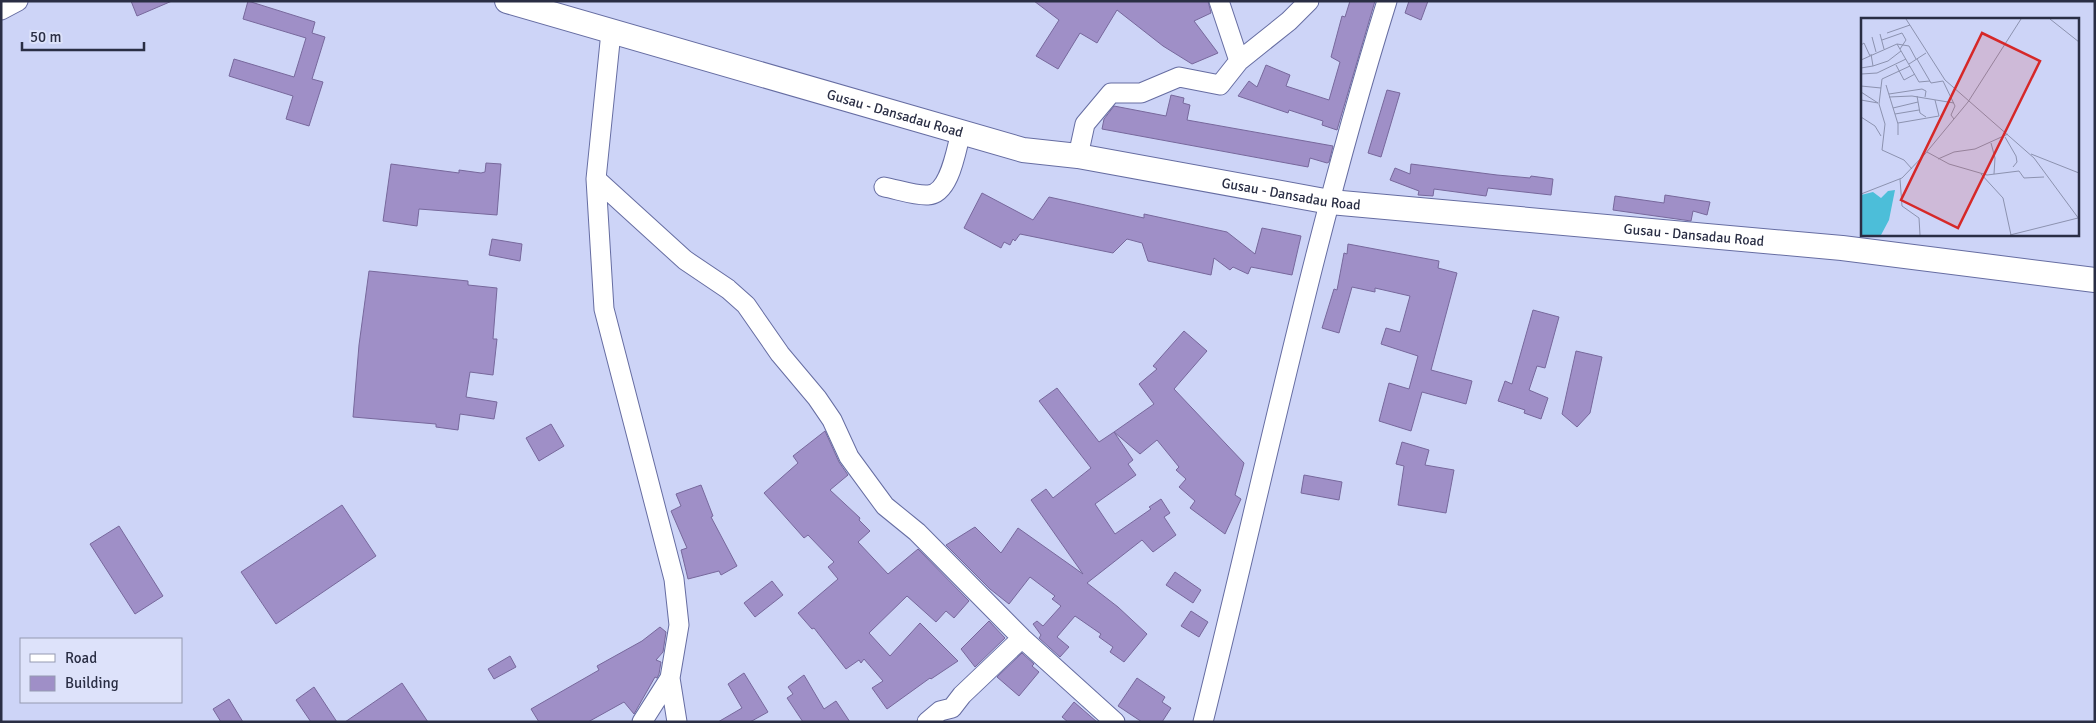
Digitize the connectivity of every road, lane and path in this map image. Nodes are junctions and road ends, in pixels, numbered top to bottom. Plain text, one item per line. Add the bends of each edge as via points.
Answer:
1 (18, 1) edge
2 (507, 1) edge
3 (1219, 1) edge
4 (1309, 1) edge
5 (1387, 1) edge
6 (1, 10) edge
7 (611, 32) junction
8 (1239, 61) junction
9 (961, 132) junction
10 (1078, 156) junction
11 (596, 179) junction
12 (884, 187) dead end
13 (1330, 202) junction
14 (2095, 280) edge
15 (1022, 638) junction
16 (670, 678) junction
17 (642, 722) edge
18 (677, 722) edge
19 (927, 722) edge
20 (1114, 722) edge
21 (1204, 722) edge

1 - 6 street
2 - 7 main road, Gusau - Dansadau Road
3 - 8 street
4 - 8 street via 1290,21
5 - 13 street
7 - 9 main road, Gusau - Dansadau Road
7 - 11 street
8 - 10 street via 1220,85 1179,77 1141,93 1110,93 1085,124
9 - 10 main road, Gusau - Dansadau Road via 1023,150
9 - 12 street via 946,182 940,191 928,196
10 - 13 main road, Gusau - Dansadau Road
11 - 15 street via 685,260 746,305 780,354 817,398 832,420 849,457 885,506 946,559
11 - 16 street via 604,308 674,579 679,625
13 - 14 main road, Gusau - Dansadau Road via 1842,248
13 - 21 street via 1277,410
15 - 19 street via 952,708 940,711
15 - 20 street
16 - 17 street
16 - 18 street

